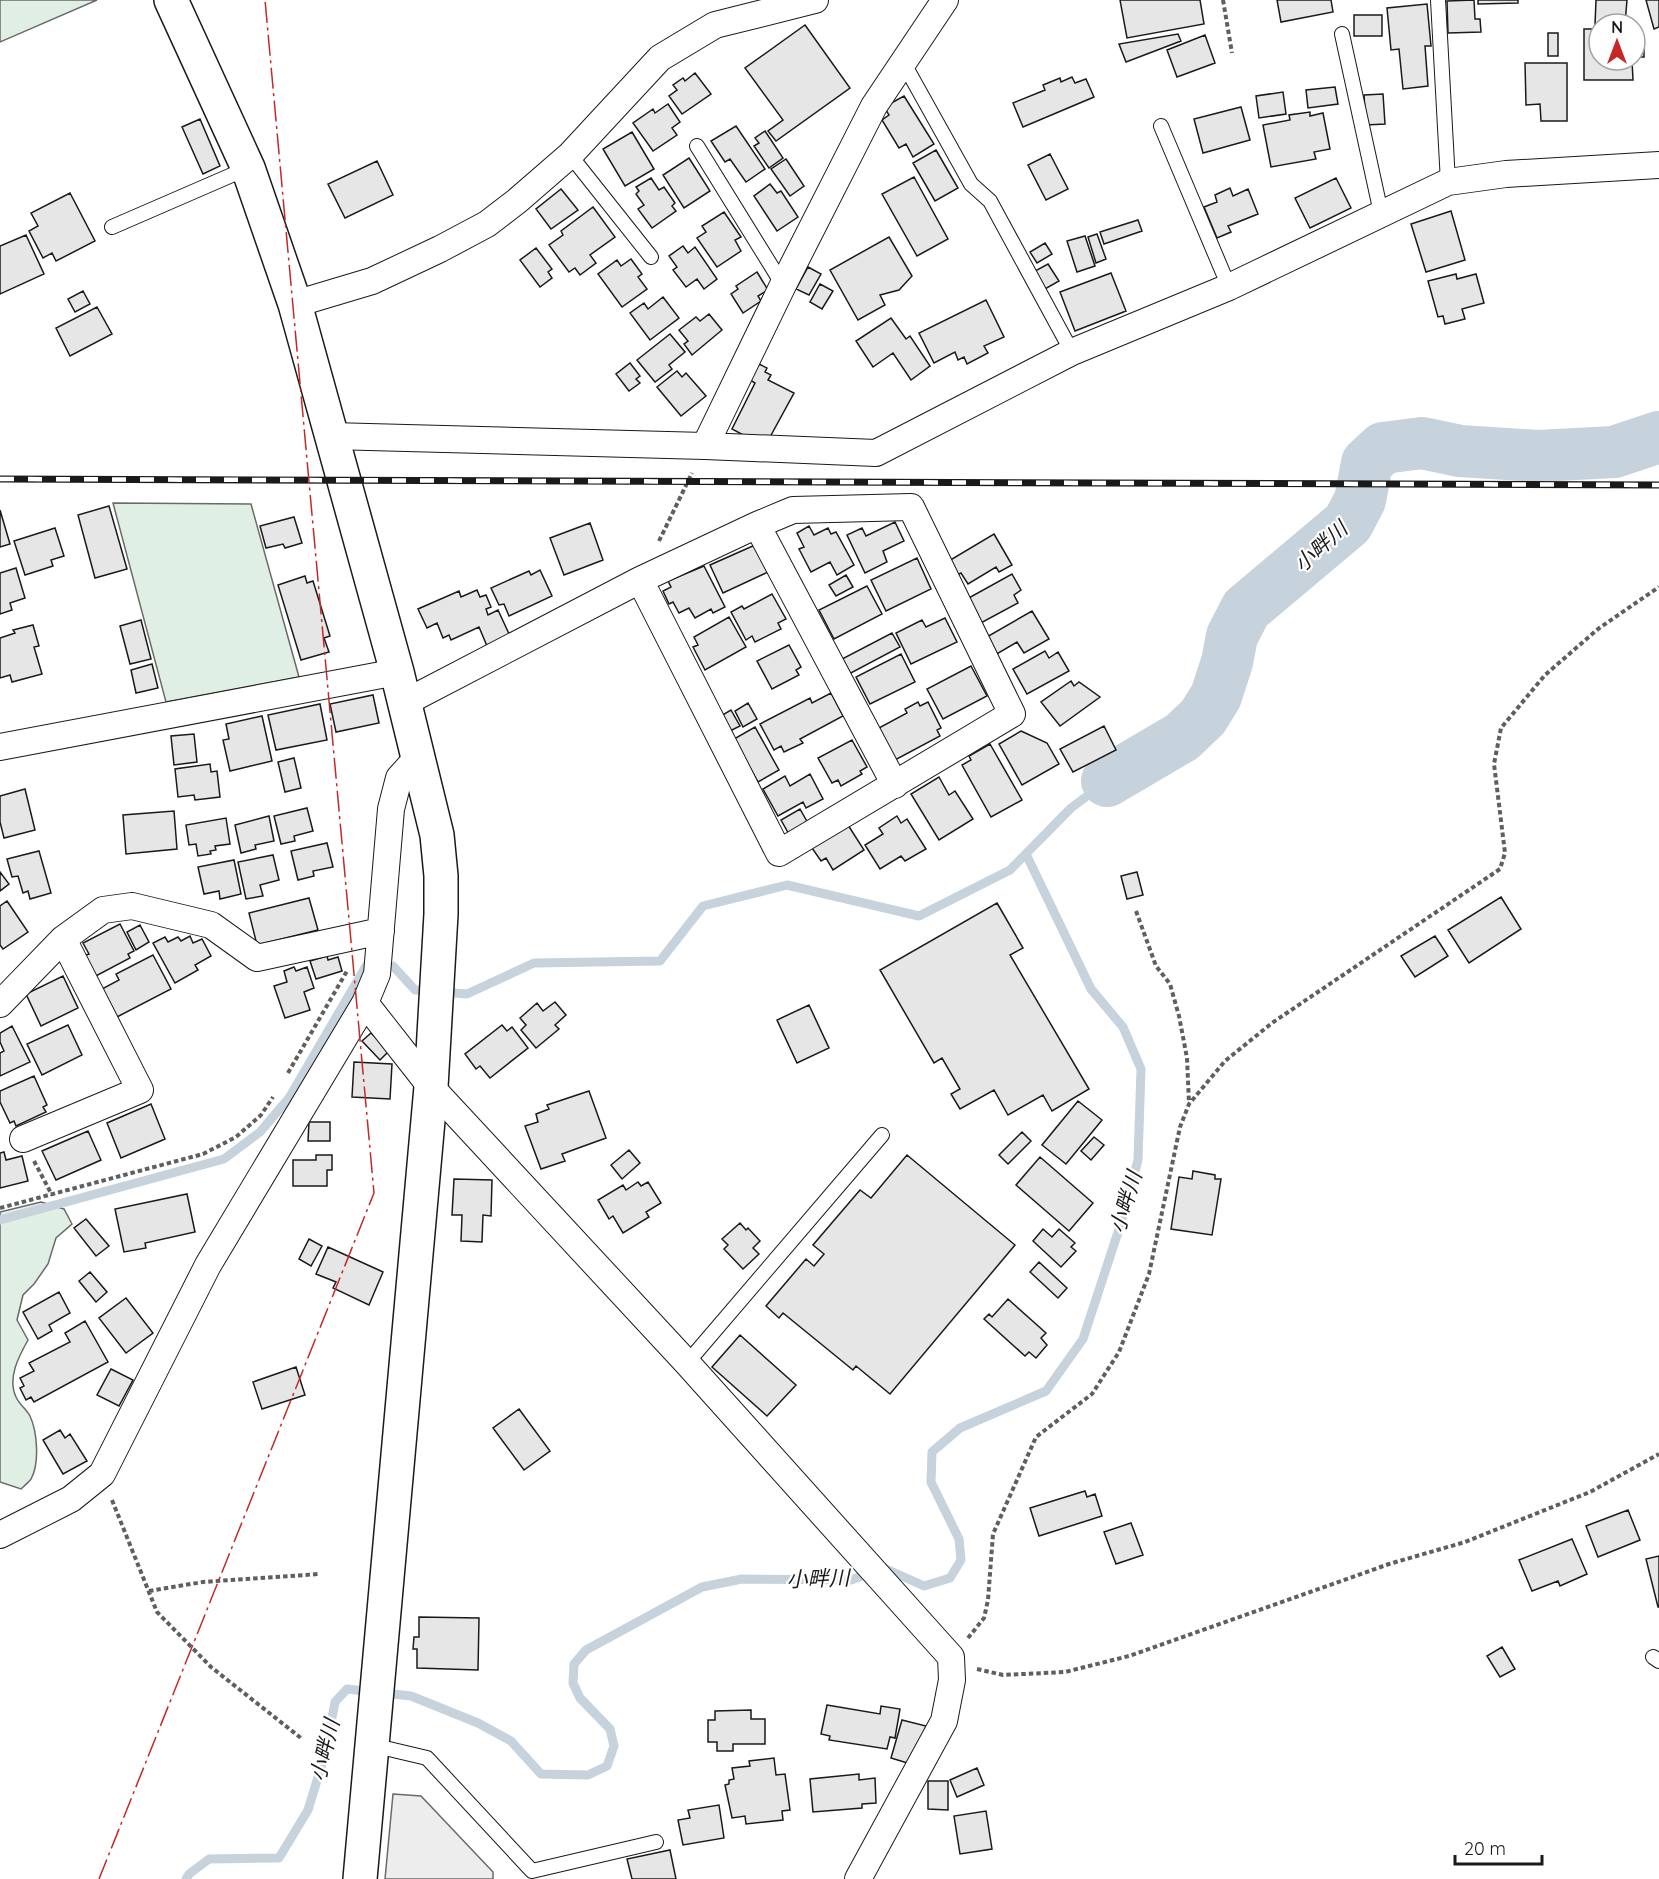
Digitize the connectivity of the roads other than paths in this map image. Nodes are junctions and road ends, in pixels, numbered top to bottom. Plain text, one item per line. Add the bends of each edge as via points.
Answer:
1 (171, 0) edge
2 (814, 0) edge
3 (945, 0) edge
4 (1438, 0) edge
5 (1342, 34) dead end
6 (903, 62) junction
7 (1161, 126) dead end
8 (697, 146) dead end
9 (570, 154) junction
10 (1659, 165) edge
11 (248, 168) junction
12 (1448, 182) junction
13 (1381, 213) junction
14 (112, 227) dead end
15 (651, 257) dead end
16 (783, 285) junction
17 (1229, 287) junction
18 (295, 304) junction
19 (1072, 351) junction
20 (331, 436) junction
21 (705, 446) junction
22 (757, 525) junction
23 (640, 580) junction
24 (401, 688) junction
25 (0, 747) edge
26 (418, 757) junction
27 (895, 785) junction
28 (63, 939) junction
29 (379, 954) junction
30 (365, 1003) junction
31 (0, 1004) edge
32 (431, 1087) junction
33 (882, 1135) dead end
34 (23, 1139) road end
35 (687, 1364) junction
36 (0, 1535) edge
37 (372, 1745) junction
38 (656, 1842) dead end
39 (360, 1879) edge
40 (858, 1879) edge

1 - 11 street
2 - 9 street via 715,25 660,58
3 - 6 street
4 - 12 lane
5 - 13 lane
6 - 16 street via 874,106
6 - 19 lane via 971,184 990,201
7 - 17 lane
8 - 16 lane
9 - 15 lane
9 - 18 street via 487,224 372,280
10 - 12 street via 1506,174
11 - 14 lane
11 - 18 street
12 - 13 street
13 - 17 street
16 - 21 street
17 - 19 street
18 - 20 street
19 - 21 street via 876,453
20 - 21 street
20 - 24 street
22 - 23 street
22 - 27 street
22 - 27 street via 793,510 911,507 1012,714
23 - 24 street
23 - 27 street via 779,853
24 - 25 street
24 - 26 street
26 - 29 street via 399,778 391,809
26 - 32 street via 437,835 441,876
28 - 29 street via 103,910 132,906 211,925 257,958
28 - 31 street
28 - 34 street via 140,1090
29 - 30 street
30 - 32 street
30 - 36 street via 207,1265 102,1474 71,1499
32 - 35 street
32 - 37 street
33 - 35 lane
35 - 40 street via 956,1656 944,1721
37 - 38 lane via 428,1758 532,1871
37 - 39 street

